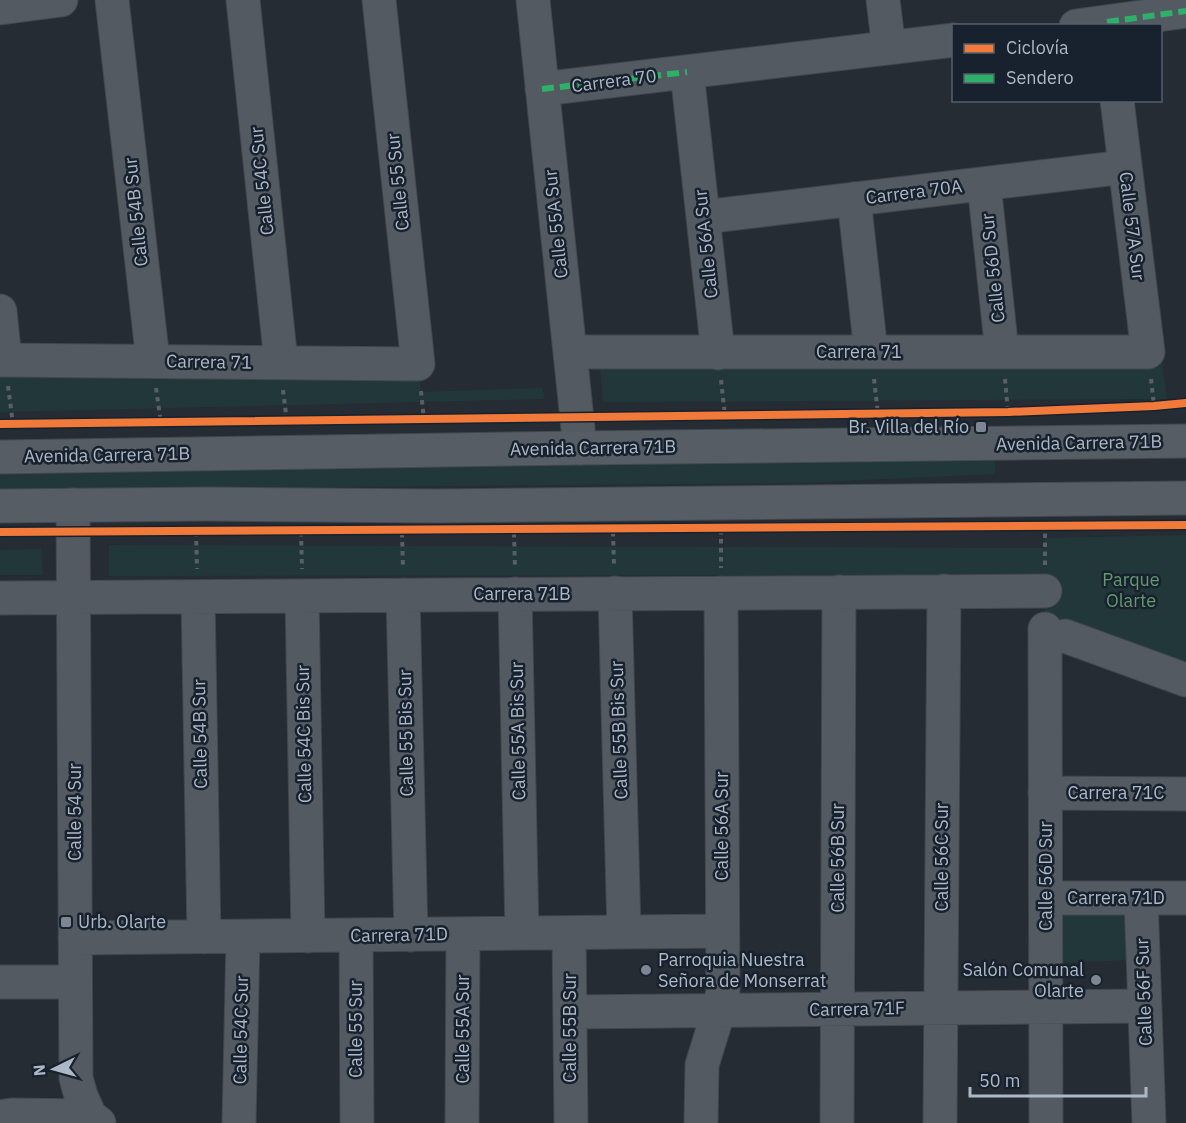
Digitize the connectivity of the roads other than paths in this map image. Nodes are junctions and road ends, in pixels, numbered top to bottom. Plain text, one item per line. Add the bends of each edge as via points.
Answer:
1 (61, 0) edge
2 (112, 0) edge
3 (243, 0) edge
4 (379, 0) edge
5 (533, 0) edge
6 (883, 0) edge
7 (0, 8) edge
8 (1186, 11) edge
9 (1097, 24) edge
10 (952, 40) edge
11 (889, 48) junction
12 (687, 72) junction
13 (542, 89) junction
14 (1117, 102) edge
15 (1125, 167) junction
16 (984, 184) junction
17 (854, 199) junction
18 (702, 217) junction
19 (0, 311) edge
20 (570, 352) junction
21 (871, 352) junction
22 (1002, 352) junction
23 (1148, 352) joint
24 (718, 353) junction
25 (3, 360) edge
26 (153, 361) junction
27 (281, 362) junction
28 (418, 364) joint
29 (1186, 441) edge
30 (580, 448) junction
31 (0, 457) edge
32 (1186, 498) edge
33 (73, 505) junction
34 (0, 506) edge
35 (944, 591) junction
36 (1045, 591) dead end
37 (839, 592) junction
38 (615, 593) junction
39 (721, 593) junction
40 (515, 594) junction
41 (404, 595) junction
42 (302, 596) junction
43 (74, 597) junction
44 (198, 597) junction
45 (0, 598) edge
46 (1186, 680) edge
47 (1045, 793) junction
48 (1186, 794) edge
49 (1046, 898) junction
50 (1141, 898) junction
51 (1186, 898) edge
52 (722, 931) junction
53 (624, 932) junction
54 (522, 933) junction
55 (569, 933) junction
56 (463, 934) junction
57 (356, 935) junction
58 (411, 935) junction
59 (308, 936) junction
60 (204, 937) junction
61 (243, 937) junction
62 (75, 938) junction
63 (0, 982) edge
64 (75, 982) junction
65 (1145, 1006) junction
66 (1046, 1007) junction
67 (941, 1008) junction
68 (837, 1009) junction
69 (719, 1010) junction
70 (570, 1012) junction
71 (7, 1118) edge
72 (95, 1120) edge
73 (239, 1123) edge
74 (357, 1123) edge
75 (462, 1123) edge
76 (571, 1123) edge
77 (702, 1123) edge
78 (837, 1123) edge
79 (940, 1123) edge
80 (1046, 1123) edge
81 (1149, 1123) edge

1 - 7 street
2 - 26 street, Calle 54B Sur
3 - 27 street, Calle 54C Sur
4 - 28 street, Calle 55 Sur
5 - 13 street, Calle 55A Sur
6 - 11 street
8 - 9 street
10 - 11 street
11 - 12 street
12 - 13 street, Carrera 70
12 - 18 street, Calle 56A Sur
13 - 20 street, Calle 55A Sur
14 - 15 street, Calle 57A Sur
15 - 16 street, Carrera 70A
15 - 23 street, Calle 57A Sur
16 - 17 street, Carrera 70A
16 - 22 street, Calle 56D Sur
17 - 18 street, Carrera 70A
17 - 21 street
18 - 24 street, Calle 56A Sur
19 - 25 street
20 - 24 street, Carrera 71
20 - 30 street, Calle 55A Sur
21 - 22 street, Carrera 71
21 - 24 street, Carrera 71
22 - 23 street, Carrera 71
25 - 26 street, Carrera 71
26 - 27 street, Carrera 71
27 - 28 street, Carrera 71
29 - 30 main road, Avenida Carrera 71B
30 - 31 main road, Avenida Carrera 71B
32 - 33 main road via 449,506
33 - 34 main road
33 - 43 street, Calle 54 Sur
35 - 36 street, Carrera 71B
35 - 37 street, Carrera 71B
35 - 67 street, Calle 56C Sur
37 - 39 street, Carrera 71B
37 - 68 street, Calle 56B Sur
38 - 39 street, Carrera 71B
38 - 40 street, Carrera 71B
38 - 53 street, Calle 55B Bis Sur
39 - 52 street, Calle 56A Sur
40 - 41 street, Carrera 71B
40 - 54 street, Calle 55A Bis Sur
41 - 42 street, Carrera 71B
41 - 58 street, Calle 55 Bis Sur
42 - 44 street, Carrera 71B
42 - 59 street, Calle 54C Bis Sur
43 - 44 street, Carrera 71B
43 - 45 street, Carrera 71B
43 - 62 street, Calle 54 Sur
44 - 60 street, Calle 54B Sur
46 - 47 street, Calle 56D Sur via 1055,632
47 - 48 street, Carrera 71C
47 - 49 street, Calle 56D Sur
49 - 50 street, Carrera 71D
49 - 66 street, Calle 56D Sur
50 - 51 street, Carrera 71D
50 - 65 street, Calle 56F Sur
52 - 53 street, Carrera 71D
52 - 69 street, Calle 56A Sur via 723,991
53 - 55 street, Carrera 71D
54 - 55 street, Carrera 71D
54 - 56 street, Carrera 71D
55 - 70 street, Calle 55B Sur
56 - 58 street, Carrera 71D
56 - 75 street, Calle 55A Sur
57 - 58 street, Carrera 71D
57 - 59 street, Carrera 71D
57 - 74 street, Calle 55 Sur
59 - 61 street, Carrera 71D
60 - 61 street, Carrera 71D
60 - 62 street, Carrera 71D
61 - 73 street, Calle 54C Sur
62 - 64 street, Calle 54 Sur
63 - 64 street
64 - 72 street, Calle 54 Sur via 76,1078
65 - 66 street, Carrera 71F
65 - 81 street, Calle 56F Sur
66 - 67 street, Carrera 71F
66 - 80 street, Calle 56D Sur
67 - 68 street, Carrera 71F
67 - 79 street, Calle 56C Sur
68 - 69 street, Carrera 71F
68 - 78 street, Calle 56B Sur
69 - 70 street, Carrera 71F
69 - 77 street, Calle 56A Sur via 702,1065
70 - 76 street, Calle 55B Sur
71 - 72 street

